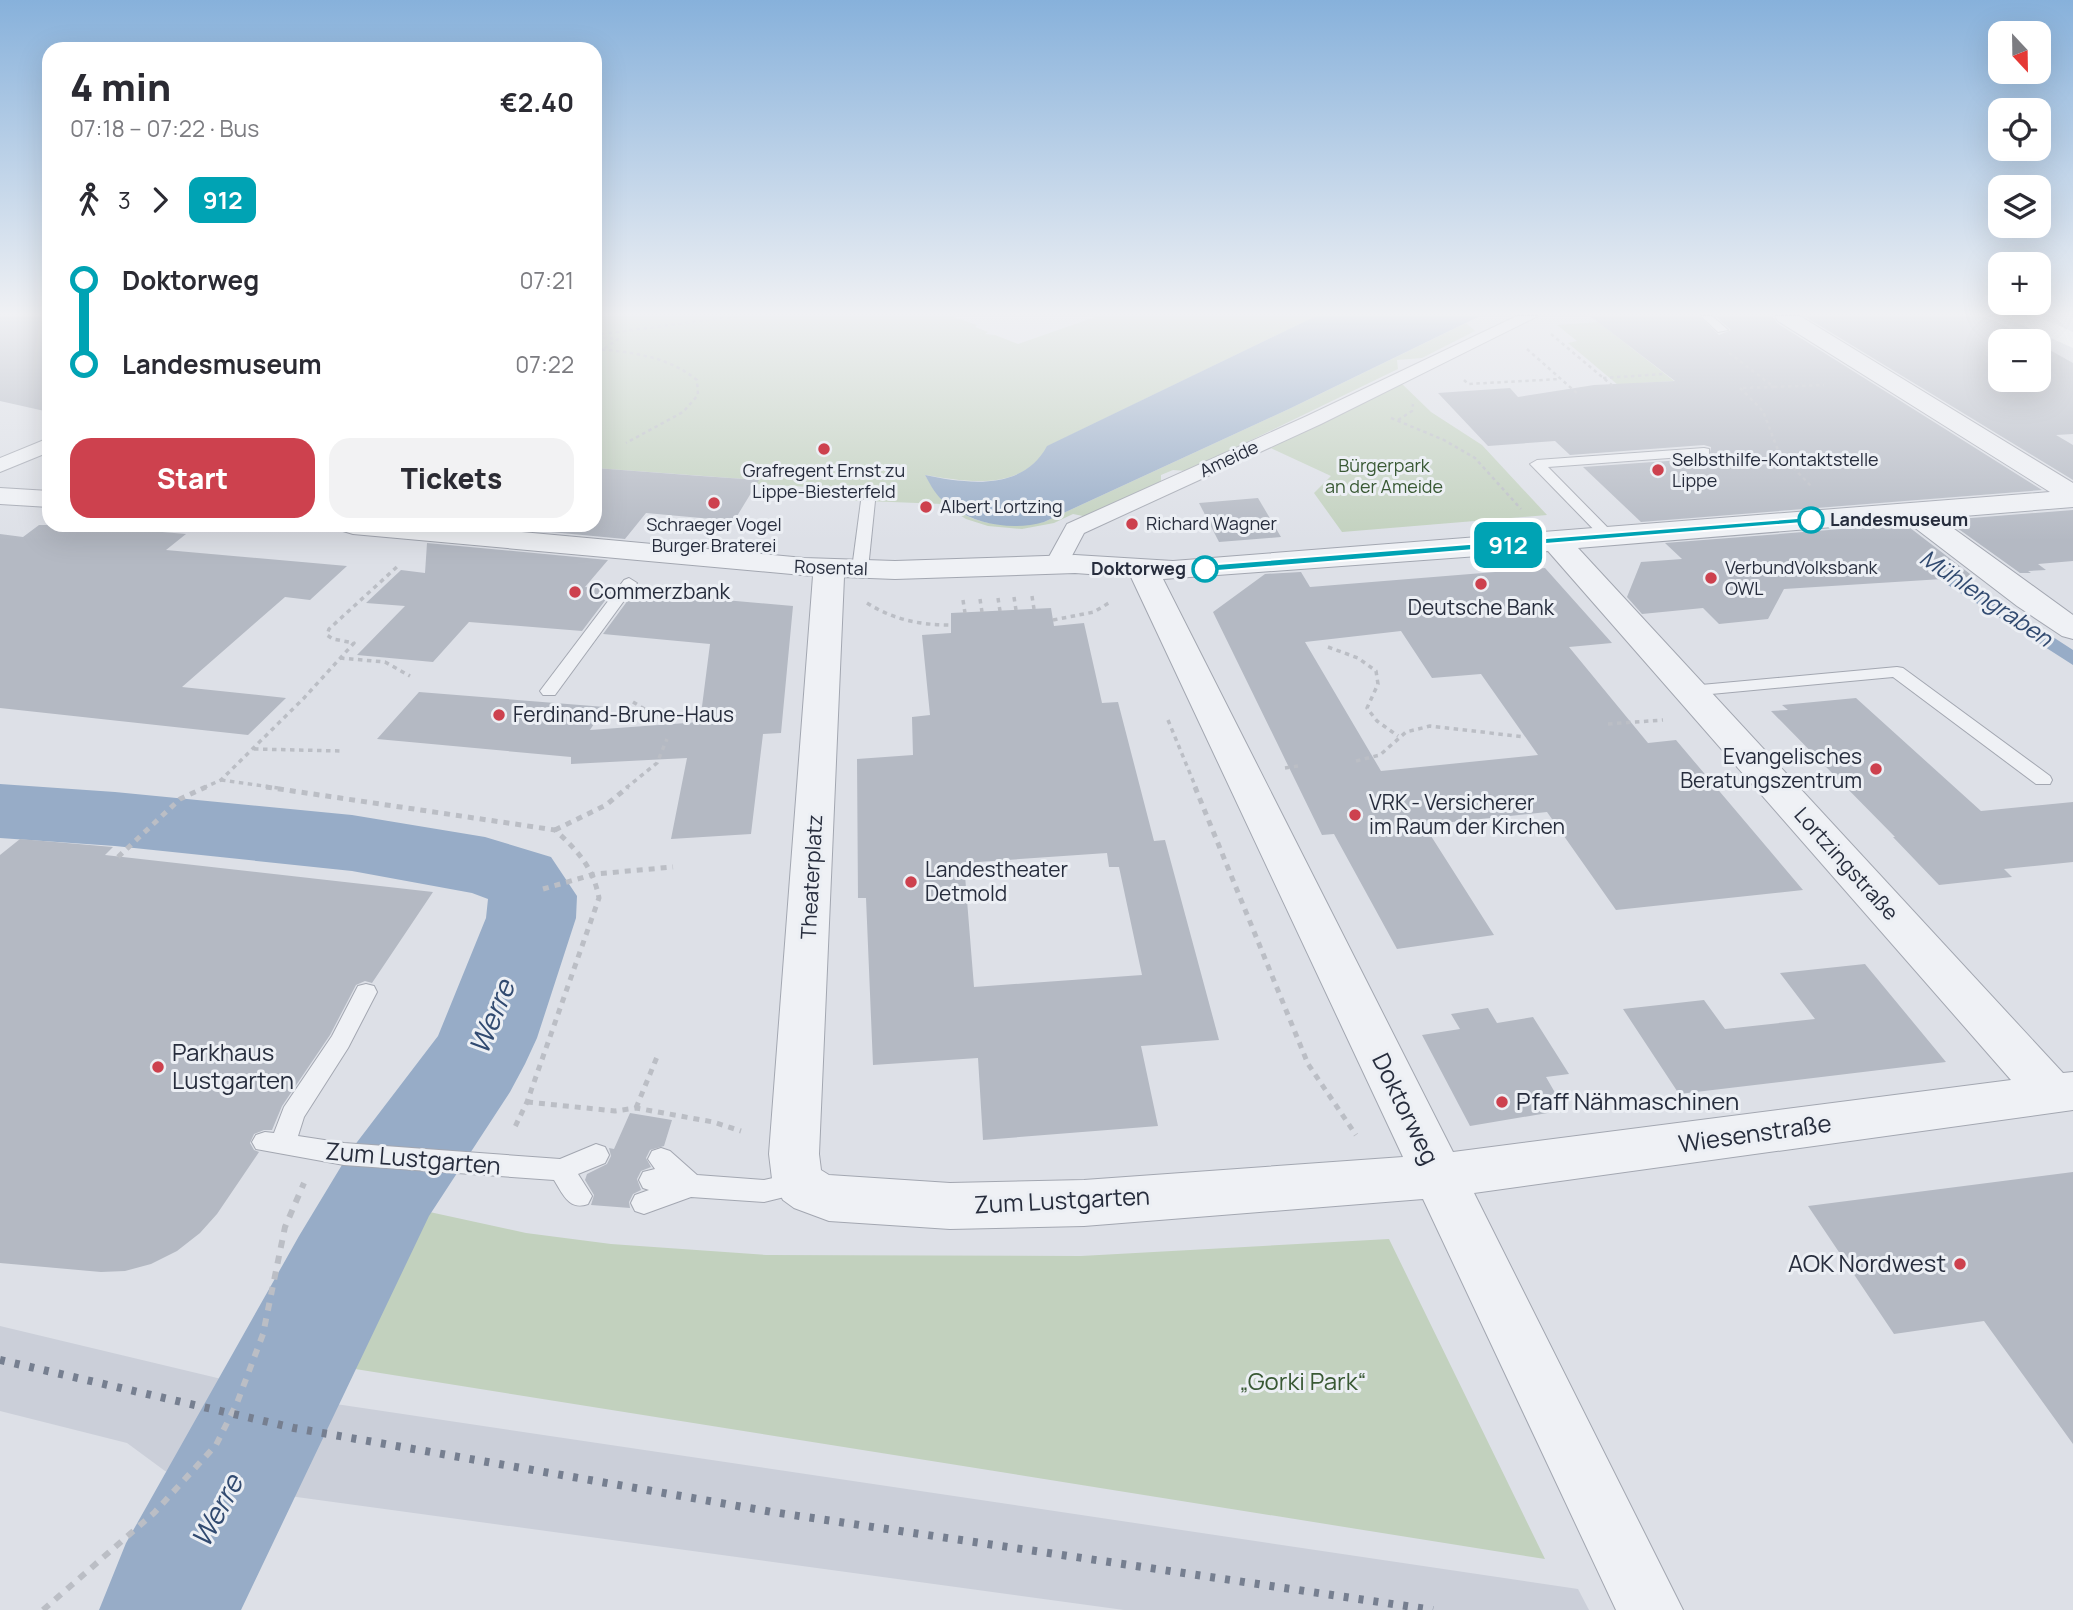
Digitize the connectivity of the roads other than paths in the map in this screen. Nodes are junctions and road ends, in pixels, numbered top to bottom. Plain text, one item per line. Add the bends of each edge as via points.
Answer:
1 (1375, 391) edge
2 (1905, 391) edge
3 (42, 447) edge
4 (1704, 452) dead end
5 (0, 466) edge
6 (0, 496) edge
7 (2073, 497) edge
8 (42, 499) edge
9 (868, 501) dead end
10 (1912, 511) junction
11 (431, 532) edge
12 (1609, 537) junction
13 (1555, 541) junction
14 (1057, 564) junction
15 (845, 569) junction
16 (629, 583) dead end
17 (1130, 583) junction
18 (2073, 629) edge
19 (549, 691) dead end
20 (1690, 691) junction
21 (2043, 780) dead end
22 (366, 992) dead end
23 (2063, 1093) edge
24 (561, 1170) junction
25 (1438, 1176) junction
26 (800, 1183) junction
27 (691, 1186) junction
28 (1650, 1610) edge

1 - 14 street, Ameide via 1075,529
2 - 7 street
3 - 5 street
4 - 12 lane via 1537,464
6 - 8 street
7 - 10 street, Rosental
9 - 15 lane
10 - 12 street, Rosental
10 - 18 street
11 - 15 street, Rosental
12 - 13 street, Rosental
13 - 17 street, Rosental via 1205,569
13 - 20 street, Lortzingstraße
14 - 15 street, Rosental
14 - 17 street, Rosental
15 - 26 street, Theaterplatz via 794,1154
16 - 19 lane
17 - 25 street, Doktorweg
20 - 21 lane via 1897,672
20 - 23 street, Lortzingstraße
22 - 24 lane, Zum Lustgarten via 340,1042 273,1143 331,1152
23 - 25 street, Wiesenstraße
24 - 24 lane, Zum Lustgarten via 587,1175
25 - 26 street, Zum Lustgarten via 1084,1203 950,1206 829,1198 810,1193
25 - 28 street, Doktorweg
26 - 27 lane via 764,1191
27 - 27 lane via 652,1180

